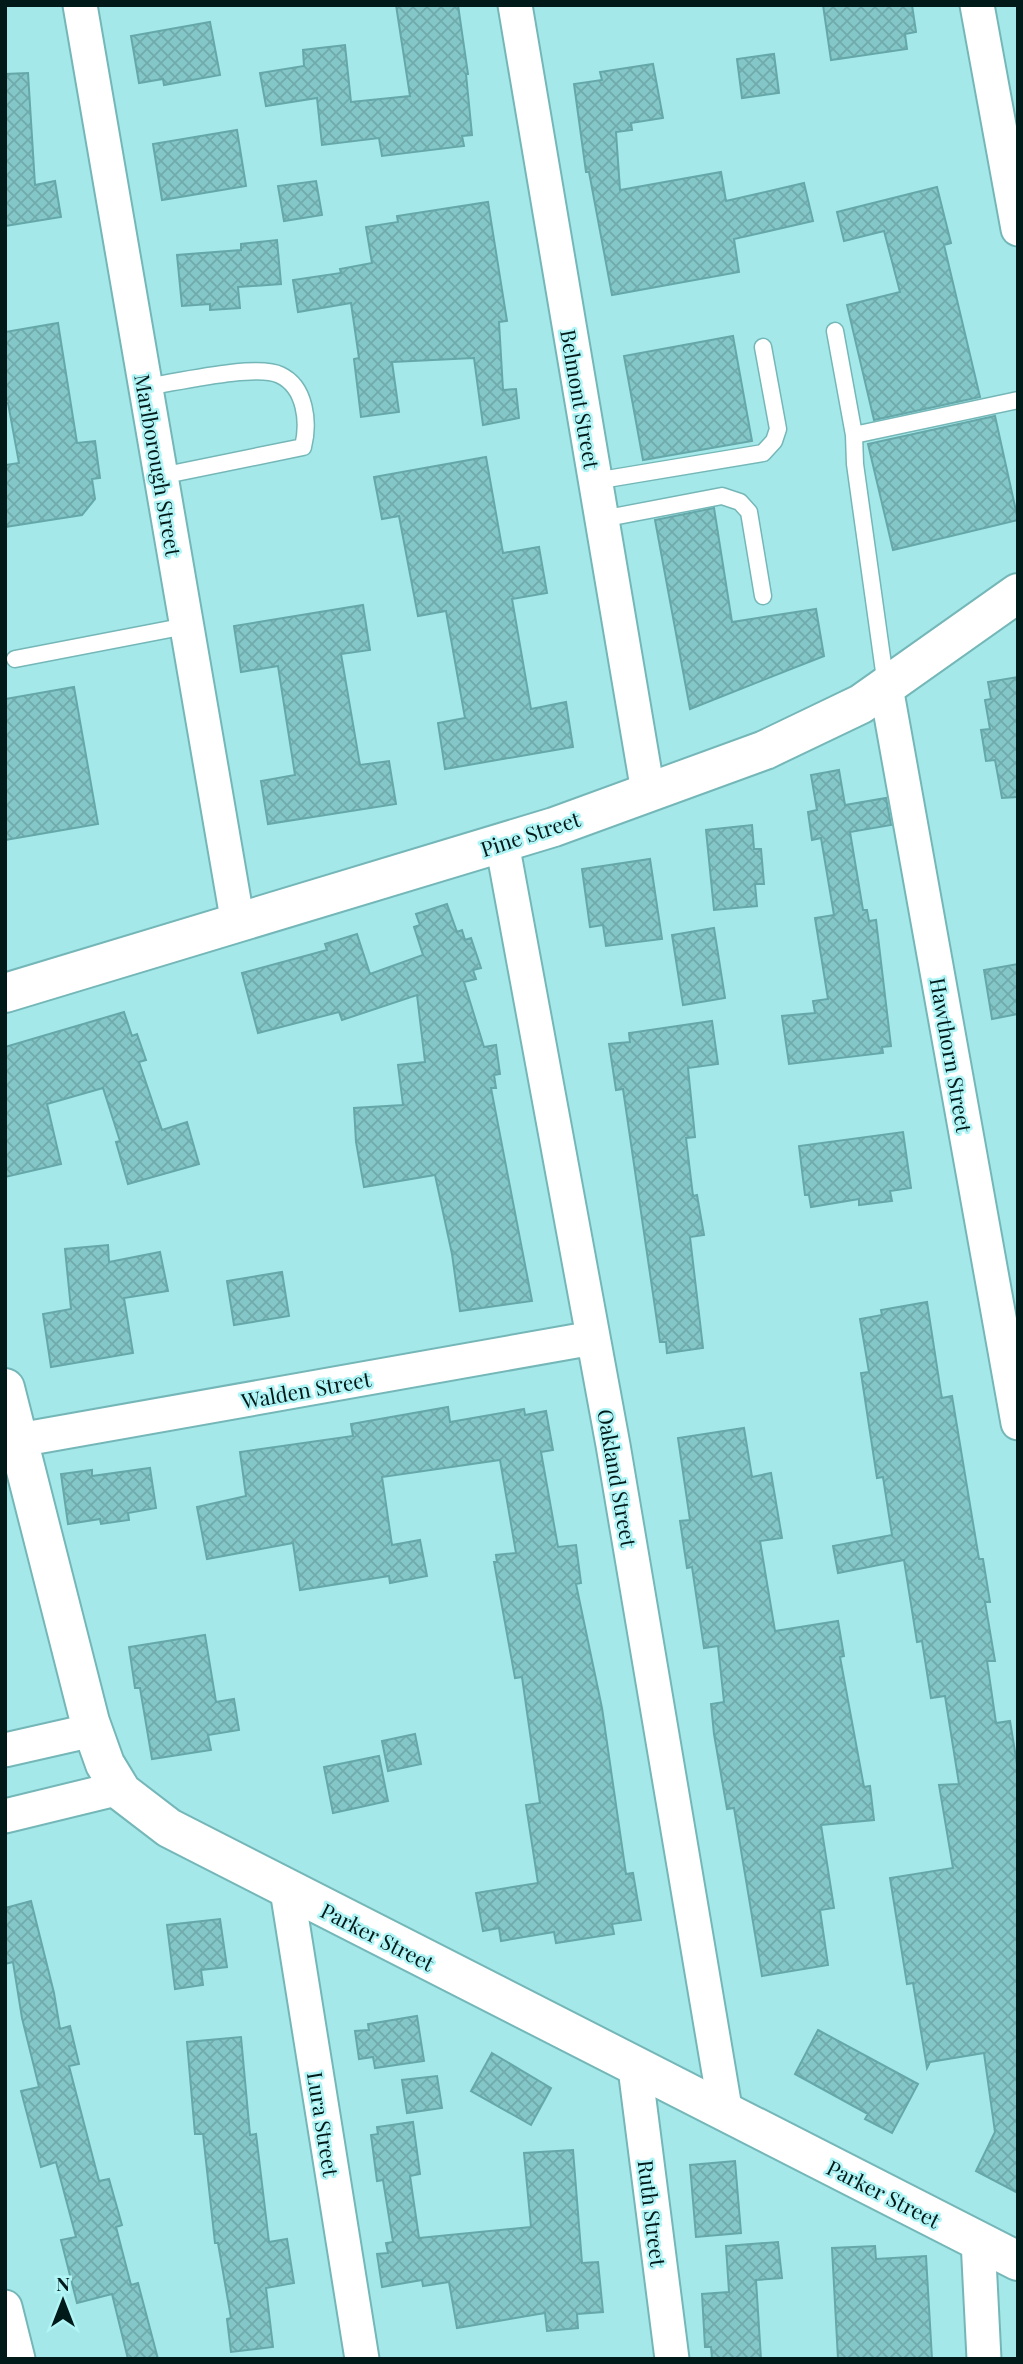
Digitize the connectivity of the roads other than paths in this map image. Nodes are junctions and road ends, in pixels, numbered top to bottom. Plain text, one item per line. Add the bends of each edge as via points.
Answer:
1 (80, 5) edge
2 (515, 5) edge
3 (977, 5) edge
4 (1018, 229) edge
5 (835, 331) dead end
6 (763, 347) dead end
7 (145, 387) junction
8 (1018, 400) edge
9 (855, 435) junction
10 (161, 476) junction
11 (595, 481) junction
12 (602, 519) junction
13 (1018, 593) edge
14 (763, 596) dead end
15 (186, 625) junction
16 (15, 659) dead end
17 (886, 687) junction
18 (648, 792) junction
19 (502, 843) junction
20 (238, 924) junction
21 (5, 992) edge
22 (593, 1338) junction
23 (5, 1388) edge
24 (1018, 1423) edge
25 (19, 1440) junction
26 (93, 1730) junction
27 (5, 1750) edge
28 (120, 1788) junction
29 (5, 1816) edge
30 (287, 1890) junction
31 (635, 2068) junction
32 (726, 2114) junction
33 (978, 2241) junction
34 (1018, 2261) edge
35 (5, 2306) edge
36 (18, 2359) edge
37 (362, 2359) edge
38 (672, 2359) edge
39 (984, 2359) edge

1 - 7 street, Marlborough Street
2 - 11 street, Belmont Street
3 - 4 street
5 - 9 lane
6 - 11 lane via 778,429 763,453
7 - 10 street, Marlborough Street
7 - 10 lane via 256,370 281,375 301,395 307,430 303,447
8 - 9 lane
9 - 17 lane via 855,464
10 - 15 street, Marlborough Street
11 - 12 street, Belmont Street
12 - 14 lane via 722,496 740,502 749,512
12 - 18 street, Belmont Street
13 - 17 street, Pine Street
15 - 16 lane
15 - 20 street, Marlborough Street
17 - 18 street, Pine Street via 816,728
17 - 24 street, Hawthorn Street
18 - 19 street, Pine Street
19 - 20 street, Pine Street
19 - 22 street, Oakland Street
20 - 21 street, Pine Street
22 - 25 street, Walden Street
22 - 32 street, Oakland Street
23 - 25 street, Parker Street
25 - 26 street, Parker Street
26 - 27 street
26 - 28 street, Parker Street via 104,1763
28 - 29 street
28 - 30 street, Parker Street via 169,1828
30 - 31 street, Parker Street
30 - 37 street, Lura Street
31 - 32 street, Parker Street
31 - 38 street, Ruth Street
32 - 33 street, Parker Street
33 - 34 street, Parker Street
33 - 39 street
35 - 36 street

